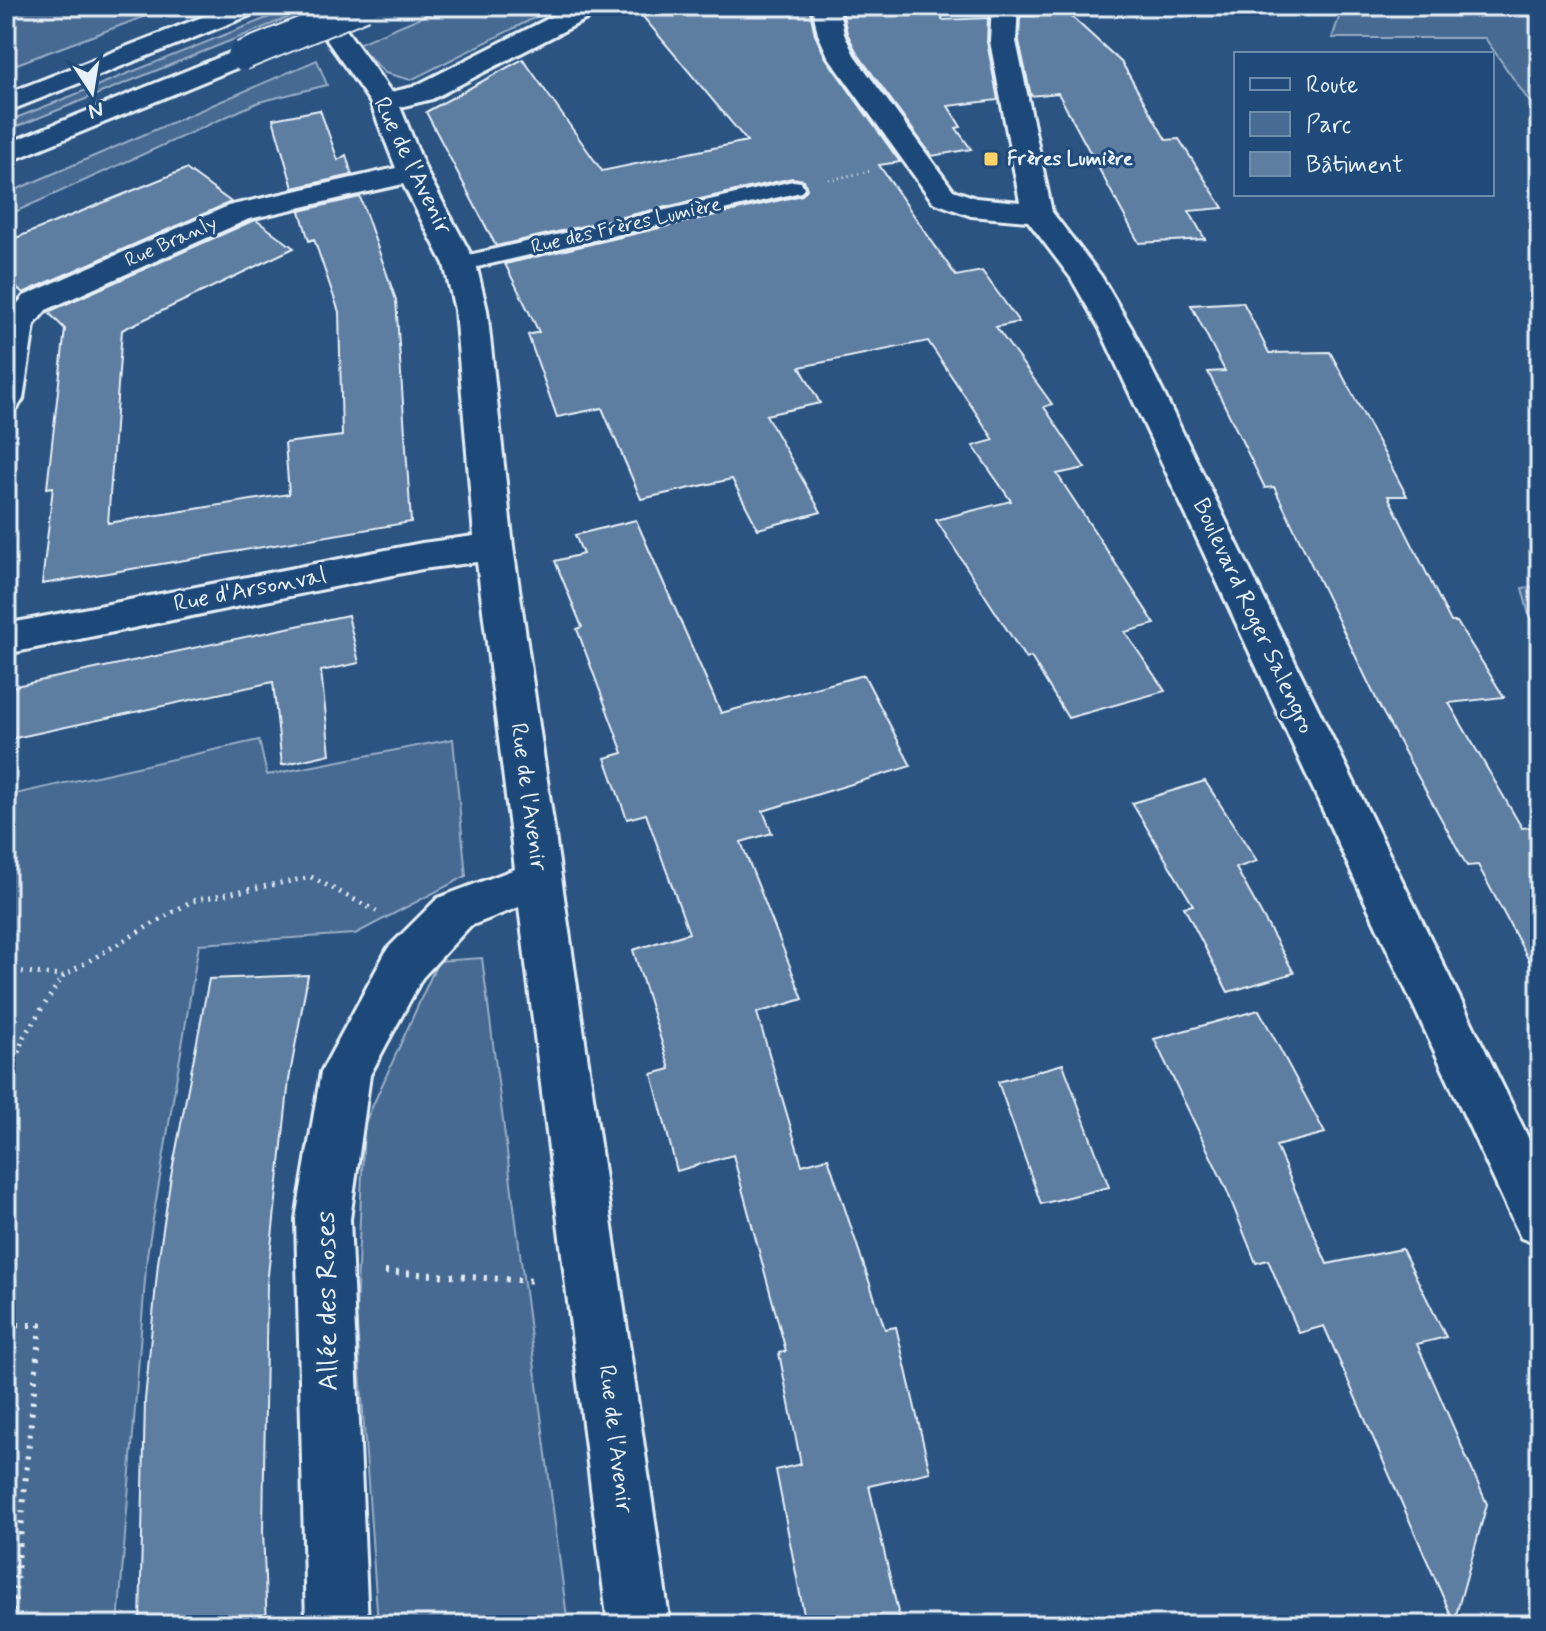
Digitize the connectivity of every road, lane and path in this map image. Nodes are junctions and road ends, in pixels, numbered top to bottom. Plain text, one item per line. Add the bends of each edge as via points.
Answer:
1 (252, 6) edge
2 (316, 6) edge
3 (364, 6) edge
4 (593, 6) edge
5 (825, 6) edge
6 (1005, 6) edge
7 (384, 102) junction
8 (6, 104) edge
9 (6, 154) edge
10 (917, 161) junction
11 (412, 173) junction
12 (793, 187) joint
13 (1037, 213) junction
14 (460, 264) junction
15 (6, 399) edge
16 (494, 547) junction
17 (6, 639) edge
18 (539, 879) junction
19 (429, 937) junction
20 (6, 970) edge
21 (63, 976) junction
22 (6, 1086) edge
23 (1540, 1219) edge
24 (324, 1269) junction
25 (596, 1284) junction
26 (6, 1325) edge
27 (12, 1625) edge
28 (337, 1625) edge
29 (639, 1625) edge

1 - 8 main road
2 - 7 main road, Rue de l'Avenir
3 - 9 main road, bridge
4 - 7 main road via 422,93
5 - 10 main road via 841,56
6 - 13 main road, Boulevard Roger Salengro via 1003,41
7 - 11 main road, Rue de l'Avenir
10 - 12 path
10 - 13 main road via 943,196 971,207
11 - 14 main road, Rue de l'Avenir
11 - 15 main road, Rue Branly via 239,212 35,303 18,323
12 - 14 lane, Rue des Frères Lumière
13 - 23 main road, Boulevard Roger Salengro via 1085,276 1116,329
14 - 16 main road, Rue de l'Avenir via 471,310
16 - 17 main road, Rue d'Arsonval via 422,556
16 - 18 main road, Rue de l'Avenir
18 - 19 main road, Allée des Roses via 454,912
18 - 25 main road, Rue de l'Avenir
19 - 21 path via 311,877 192,901
19 - 24 main road, Allée des Roses via 405,963 346,1072 323,1219
20 - 21 path
21 - 22 path via 24,1036
24 - 25 path
24 - 28 main road, Allée des Roses
25 - 29 main road, Rue de l'Avenir
26 - 27 path via 40,1325

